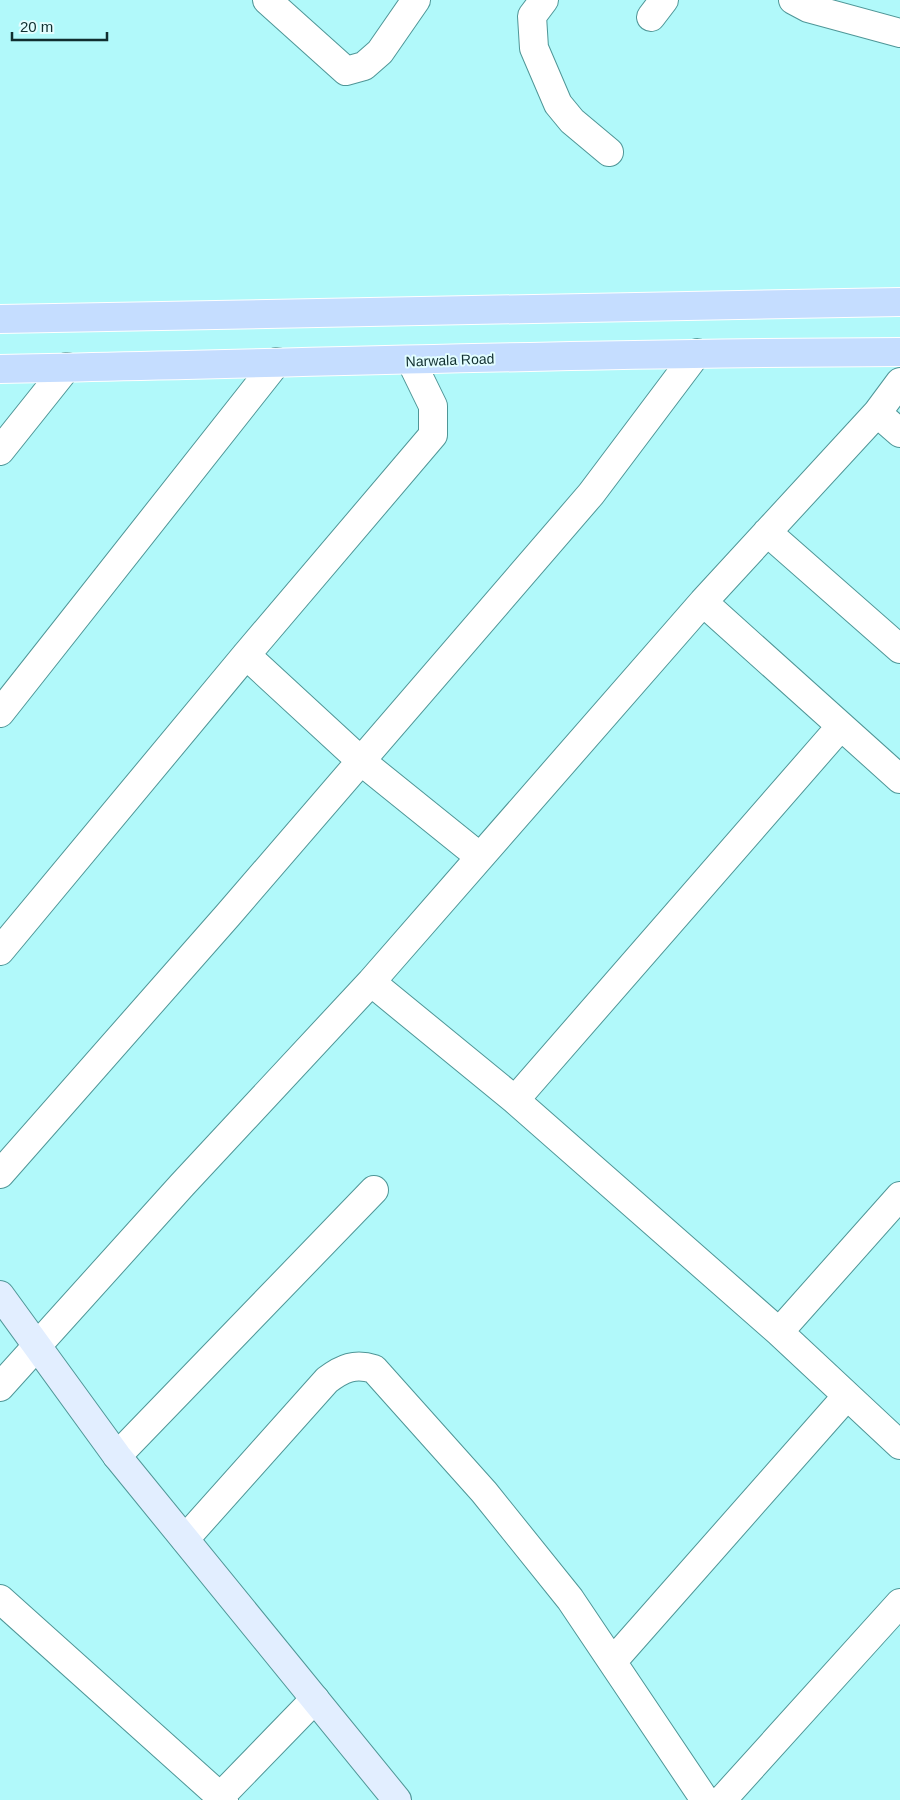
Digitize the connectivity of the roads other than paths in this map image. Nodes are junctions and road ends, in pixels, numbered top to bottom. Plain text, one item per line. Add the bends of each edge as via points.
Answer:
1 (267, 0) edge
2 (416, 0) edge
3 (544, 0) edge
4 (805, 3) edge
5 (900, 33) edge
6 (609, 152) dead end
7 (900, 302) edge
8 (0, 319) edge
9 (900, 352) edge
10 (697, 353) junction
11 (411, 361) junction
12 (277, 362) junction
13 (67, 368) junction
14 (0, 369) edge
15 (900, 382) edge
16 (889, 414) edge
17 (900, 433) edge
18 (0, 451) edge
19 (767, 532) junction
20 (703, 602) junction
21 (900, 649) edge
22 (246, 655) junction
23 (0, 713) edge
24 (841, 726) junction
25 (362, 761) junction
26 (900, 779) edge
27 (480, 857) junction
28 (0, 951) edge
29 (371, 982) junction
30 (516, 1100) junction
31 (0, 1174) edge
32 (374, 1190) dead end
33 (900, 1196) edge
34 (0, 1294) edge
35 (779, 1332) junction
36 (37, 1346) junction
37 (0, 1388) edge
38 (846, 1397) junction
39 (900, 1445) edge
40 (117, 1456) junction
41 (185, 1539) junction
42 (0, 1599) edge
43 (900, 1602) edge
44 (613, 1661) junction
45 (315, 1699) junction
46 (221, 1799) edge
47 (397, 1800) edge
48 (705, 1800) edge
49 (722, 1800) edge

1 - 2 street via 346,71 364,66 380,52
3 - 6 street via 532,16 534,48 546,78 558,104 572,121
4 - 5 street
7 - 8 main road
9 - 10 main road, Narwala Road
10 - 11 main road, Narwala Road
10 - 25 street via 591,494
11 - 12 main road, Narwala Road
11 - 22 street via 433,406 434,435
12 - 13 main road, Narwala Road
12 - 23 street
13 - 14 main road, Narwala Road
13 - 18 street
15 - 16 street
16 - 17 street
16 - 19 street
19 - 20 street
19 - 21 street
20 - 24 street
20 - 27 street
22 - 25 street
22 - 28 street
24 - 26 street
24 - 30 street
25 - 27 street
25 - 31 street
27 - 29 street
29 - 30 street
29 - 36 street
30 - 35 street
32 - 40 street
33 - 35 street
34 - 36 main road
35 - 38 street
36 - 37 street
36 - 40 main road
38 - 39 street
38 - 44 street
40 - 41 main road
41 - 44 street via 328,1380 354,1365 365,1366 374,1369 484,1492 570,1599
41 - 45 main road
42 - 46 street
43 - 49 street
44 - 48 street
45 - 46 street
45 - 47 main road

